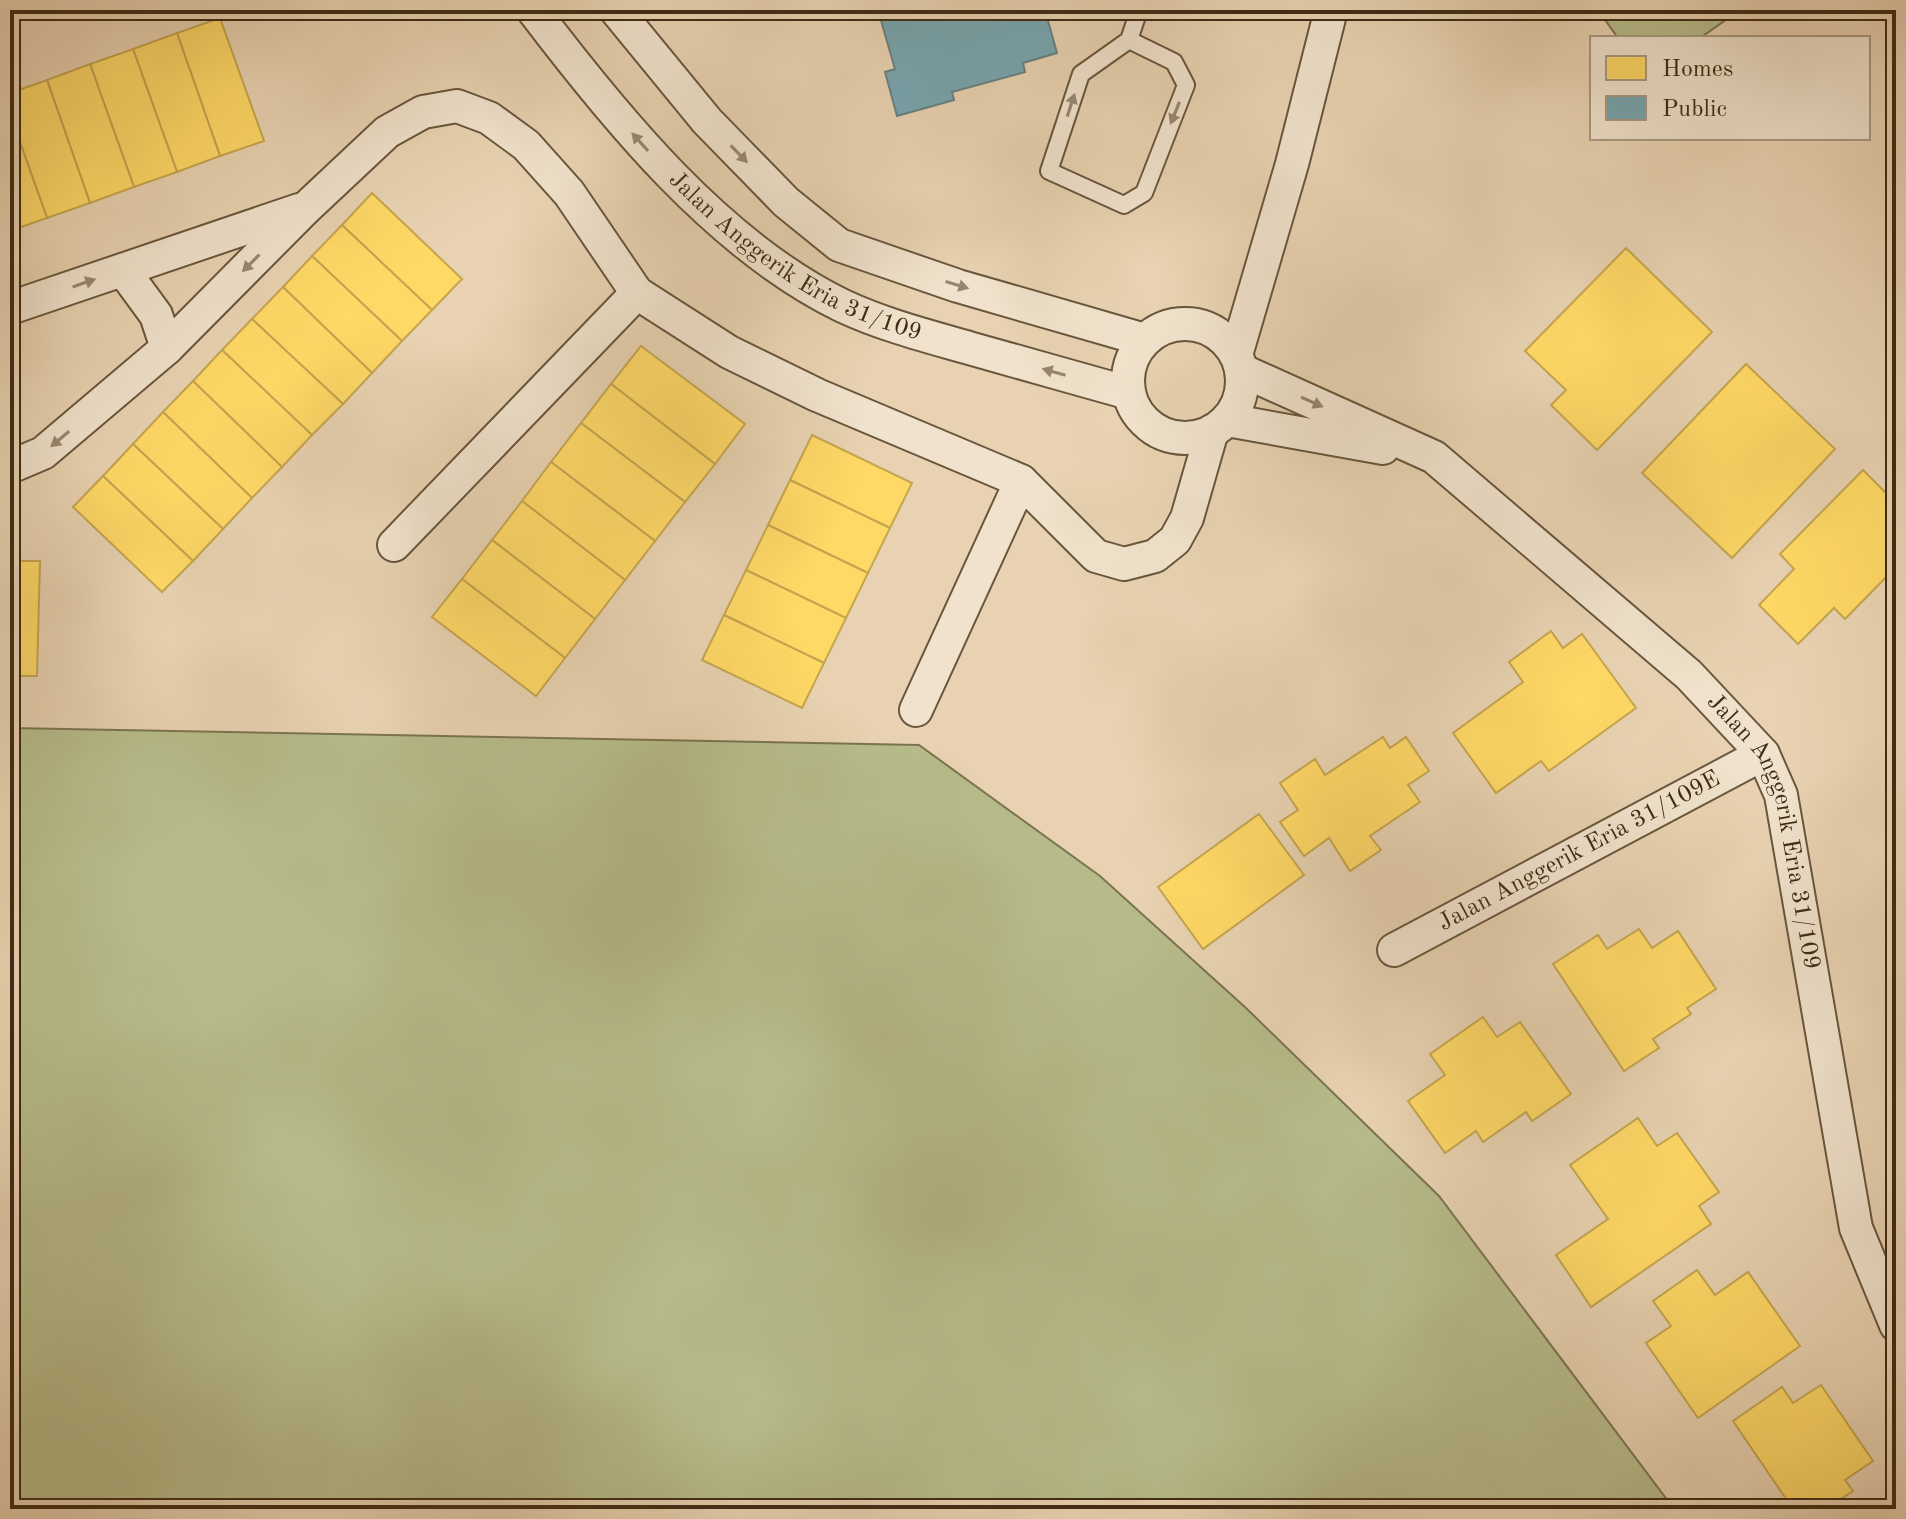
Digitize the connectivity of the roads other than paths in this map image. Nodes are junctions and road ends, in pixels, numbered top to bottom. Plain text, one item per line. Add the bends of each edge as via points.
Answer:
1 (533, 10) edge
2 (616, 10) edge
3 (1139, 10) edge
4 (1331, 10) edge
5 (1129, 40) junction
6 (306, 208) junction
7 (123, 270) junction
8 (637, 293) junction
9 (10, 308) edge
10 (1145, 340) junction
11 (167, 348) junction
12 (1238, 362) junction
13 (1129, 393) junction
14 (1219, 425) junction
15 (1434, 457) junction
16 (10, 467) edge
17 (1021, 481) junction
18 (394, 545) dead end
19 (916, 710) dead end
20 (1763, 754) junction
21 (1394, 950) dead end
22 (1896, 1325) edge

13 -> 1 street, Jalan Anggerik Eria 31/109 via 904,330 843,306 773,265 659,162
2 -> 10 street, Jalan Anggerik Eria 31/109 via 718,132 786,202 839,245
3 - 5 lane
4 - 12 street
5 -> 5 lane via 1174,62 1186,85 1144,193 1124,205 1049,171 1081,74
6 - 7 street
6 - 8 street via 387,132 423,112 457,106 489,118 526,145 569,193
6 -> 11 street
9 -> 7 street
7 - 11 street via 156,315
8 - 17 street via 742,358 817,395
8 - 18 street
10 - 12 street via 1160,329 1194,324 1225,340
10 - 13 street via 1130,364
11 -> 16 street via 43,453
12 - 14 street via 1237,404
12 -> 15 street, Jalan Anggerik Eria 31/109
13 - 14 street via 1135,410 1161,433 1196,437
14 - 15 street
14 - 17 street via 1187,518 1175,540 1155,556 1124,564 1096,556
15 - 20 street, Jalan Anggerik Eria 31/109 via 1689,675
17 - 19 street
20 - 21 street, Jalan Anggerik Eria 31/109E
20 - 22 street, Jalan Anggerik Eria 31/109 via 1781,795 1856,1228

